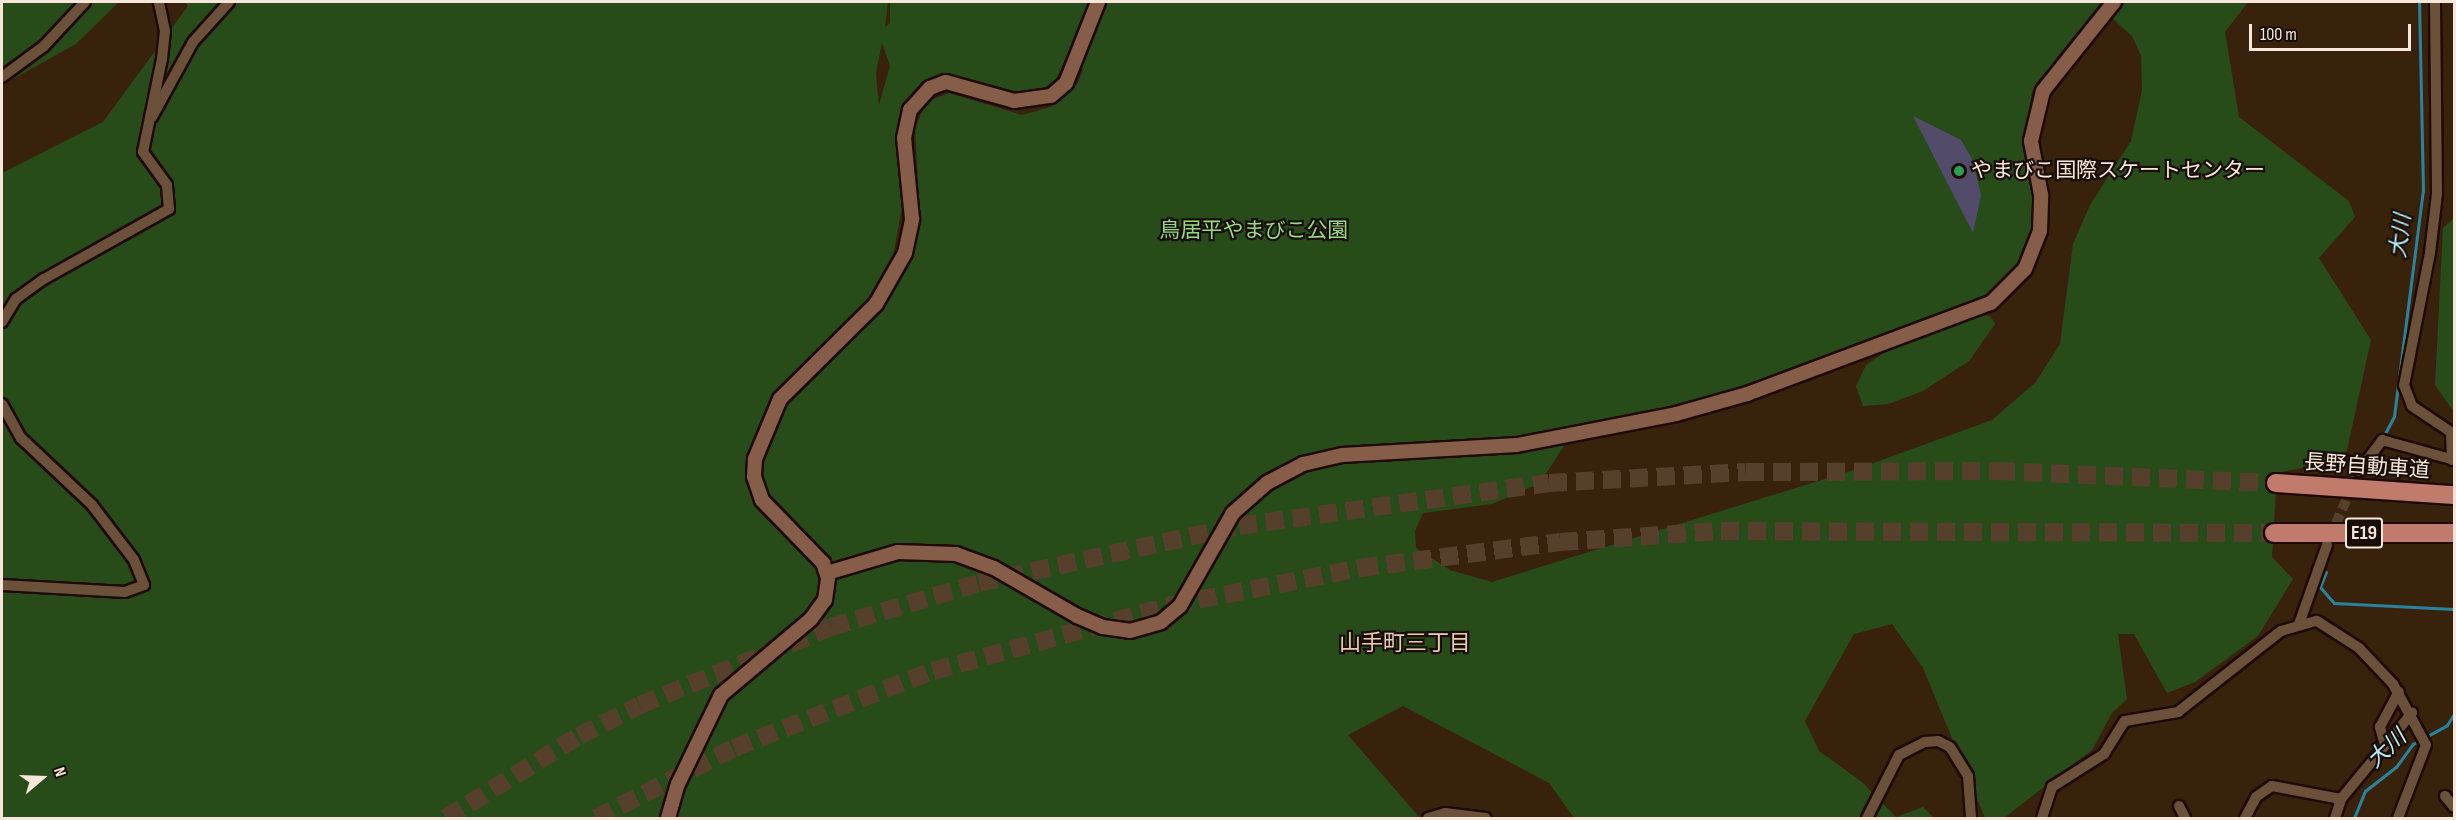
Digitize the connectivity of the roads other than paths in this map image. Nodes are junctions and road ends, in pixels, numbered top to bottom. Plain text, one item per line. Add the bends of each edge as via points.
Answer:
1 (85, 2) edge
2 (159, 2) edge
3 (229, 2) edge
4 (1098, 2) edge
5 (2114, 2) edge
6 (2435, 2) edge
7 (2, 77) edge
8 (146, 128) junction
9 (2, 322) edge
10 (2, 404) edge
11 (2453, 460) edge
12 (2359, 471) tunnel mouth
13 (2277, 483) tunnel mouth
14 (2454, 495) edge
15 (2274, 533) tunnel mouth
16 (2454, 533) edge
17 (2327, 544) tunnel mouth
18 (827, 573) junction
19 (2, 585) edge
20 (2299, 624) junction
21 (2399, 692) junction
22 (2412, 713) junction
23 (2385, 745) junction
24 (2445, 796) dead end
25 (2341, 799) junction
26 (2179, 806) dead end
27 (2454, 807) edge
28 (668, 819) edge
29 (1428, 819) edge
30 (1486, 819) edge
31 (1867, 819) edge
32 (1971, 819) edge
33 (2043, 819) edge
34 (2185, 819) edge
35 (2245, 819) edge
36 (2336, 819) edge
37 (2398, 819) edge

1 - 7 street via 44,46
2 - 8 street via 165,32
3 - 8 street via 193,42
4 - 18 street via 1066,83 1051,96 1014,101 946,82 930,88 910,110 904,138 912,219 905,253 876,304 780,399 755,459 754,477 762,500 818,554
5 - 18 street via 2043,91 2031,141 2041,195 2040,231 2025,269 1991,303 1748,394 1676,414 1517,445 1342,454 1303,464 1267,483 1233,513 1180,606 1161,622 1130,631 1103,627 1077,616 994,568 956,554 898,552
6 - 11 street via 2436,194 2430,253 2404,385 2412,406 2451,432
8 - 9 street via 143,152 167,185 169,209 44,279 16,299
10 - 19 street via 21,438 92,505 134,560 144,585 125,592
11 - 12 street via 2382,440
13 - 14 highway, 長野自動車道 / E19
15 - 16 highway, E19
17 - 20 street
18 - 28 street via 827,593 816,615 721,695 678,784
20 - 21 street via 2317,621 2334,629 2359,648
20 - 33 street via 2281,631 2191,705 2178,712 2125,721 2104,754 2052,787
21 - 22 street
21 - 23 street via 2380,727
22 - 23 street
22 - 37 street via 2426,746
23 - 25 street
24 - 27 street
25 - 35 street via 2272,786 2256,797
25 - 36 street
26 - 34 street
29 - 30 street via 1445,813
31 - 32 street via 1899,755 1925,742 1938,741 1950,747 1968,776

